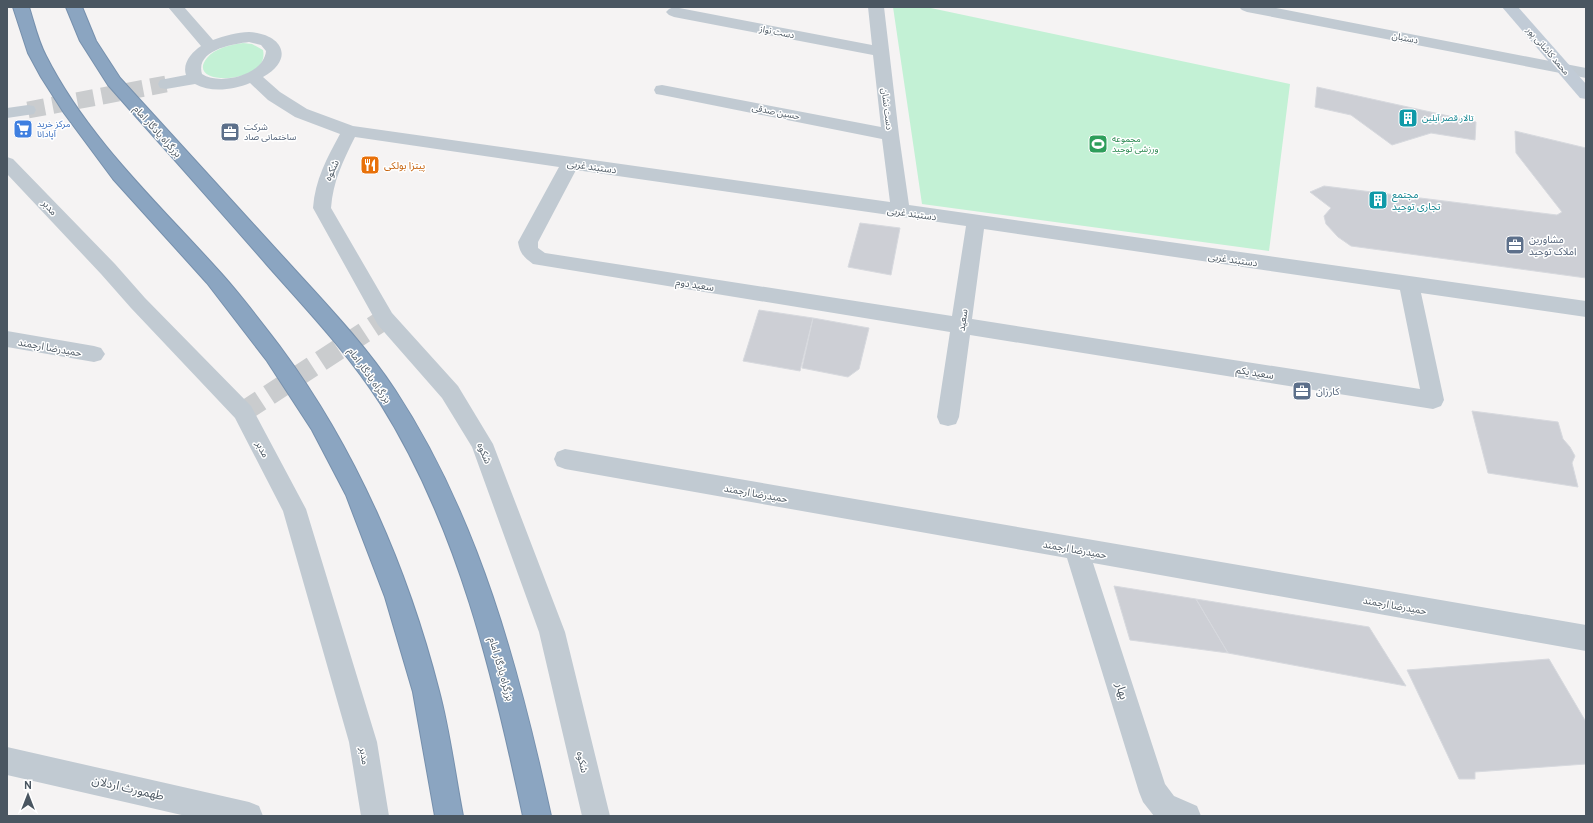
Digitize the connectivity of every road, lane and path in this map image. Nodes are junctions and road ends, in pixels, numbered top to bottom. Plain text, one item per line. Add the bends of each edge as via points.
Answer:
1 (21, 7) edge
2 (74, 7) edge
3 (176, 7) edge
4 (876, 7) edge
5 (1247, 7) edge
6 (1510, 7) edge
7 (674, 12) dead end
8 (211, 47) junction
9 (880, 51) junction
10 (1563, 69) junction
11 (1586, 73) edge
12 (253, 77) junction
13 (197, 78) junction
14 (166, 84) tunnel mouth
15 (662, 90) dead end
16 (1586, 94) edge
17 (28, 110) tunnel mouth
18 (7, 113) edge
19 (350, 130) junction
20 (890, 135) junction
21 (570, 163) junction
22 (7, 164) edge
23 (901, 211) junction
24 (976, 222) junction
25 (1409, 285) junction
26 (1586, 310) edge
27 (961, 325) junction
28 (7, 339) edge
29 (94, 354) dead end
30 (948, 417) dead end
31 (565, 459) dead end
32 (1077, 550) junction
33 (1586, 638) edge
34 (7, 761) edge
35 (249, 816) edge
36 (374, 816) edge
37 (449, 816) edge
38 (537, 816) edge
39 (596, 816) edge
40 (1187, 816) edge

1 - 37 highway via 36,53 70,108 119,175 214,278 274,355 320,423 357,492 398,597 426,692
2 - 38 highway, بزرگراه یادگار امام via 88,41 114,80 342,336 394,408 450,516 484,607 518,727
3 - 8 street
4 - 9 street, دست نشان
5 - 10 street, دستبان
6 - 10 street, محمد کاشانی پور
7 - 9 street, دست نواز
8 - 12 street via 242,38 260,39 268,43 274,48 271,63
8 - 13 street via 196,59 193,72
9 - 20 street, دست نشان
10 - 11 street, دستبان
10 - 16 street, محمد کاشانی پور
12 - 13 street via 240,82 215,84
12 - 19 street, دستبند غربی via 274,96 301,113
13 - 14 street
15 - 20 street, حسین صدقی
17 - 18 street
19 - 21 street, دستبند غربی
19 - 39 street, شکوه via 327,176 322,192 322,208 385,319 450,392 482,444 552,632
20 - 23 street, دست نشان
21 - 23 street, دستبند غربی
21 - 27 street, سعید دوم via 528,242 530,251 540,259
22 - 36 street, مدبر via 243,412 294,509 363,742
23 - 24 street, دستبند غربی
24 - 25 street, دستبند غربی
24 - 27 street, سعید
25 - 26 street, دستبند غربی
25 - 27 street, سعید یکم via 1433,400
27 - 30 street, سعید
28 - 29 street, حمیدرضا ارجمند
31 - 32 street, حمیدرضا ارجمند
32 - 33 street, حمیدرضا ارجمند
32 - 40 street, بهار via 1153,792 1164,806
34 - 35 street, طهمورث اردلان

